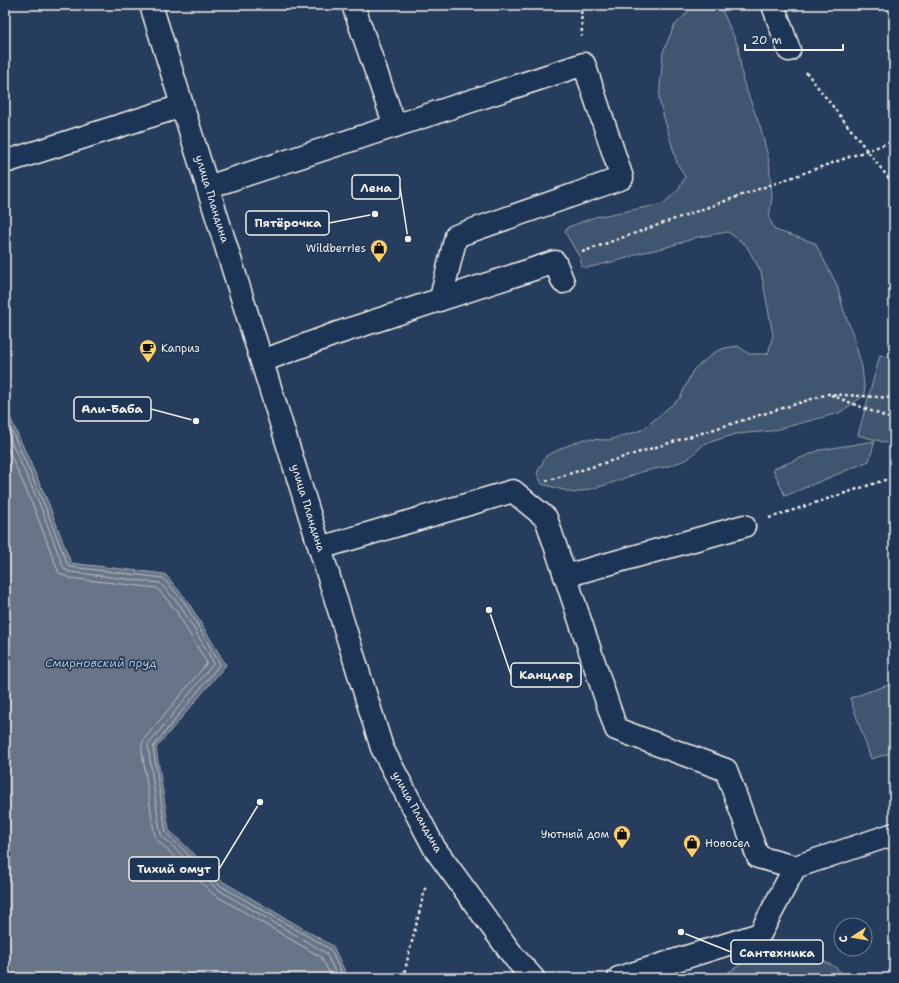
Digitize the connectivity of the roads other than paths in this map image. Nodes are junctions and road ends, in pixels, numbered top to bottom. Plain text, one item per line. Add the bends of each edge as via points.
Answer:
1 (151, 5) edge
2 (353, 5) edge
3 (773, 5) edge
4 (789, 50) road end
5 (182, 106) junction
6 (395, 126) junction
7 (5, 162) edge
8 (208, 187) junction
9 (563, 282) dead end
10 (441, 298) junction
11 (262, 360) junction
12 (744, 526) road end
13 (320, 548) junction
14 (565, 576) junction
15 (894, 834) edge
16 (795, 867) junction
17 (533, 978) edge
18 (619, 978) edge

1 - 5 street, улица Пландина
2 - 6 street
3 - 4 street
5 - 7 street
5 - 8 street, улица Пландина
6 - 8 street
6 - 10 street via 584,64 622,178 456,236
8 - 11 street, улица Пландина
9 - 10 street via 556,262
10 - 11 street
11 - 13 street, улица Пландина
12 - 14 street
13 - 14 street via 513,491 546,518
13 - 17 street, улица Пландина via 382,748 435,849 514,957
14 - 16 street via 616,729 726,770 758,857
15 - 16 street
16 - 18 street via 760,934

